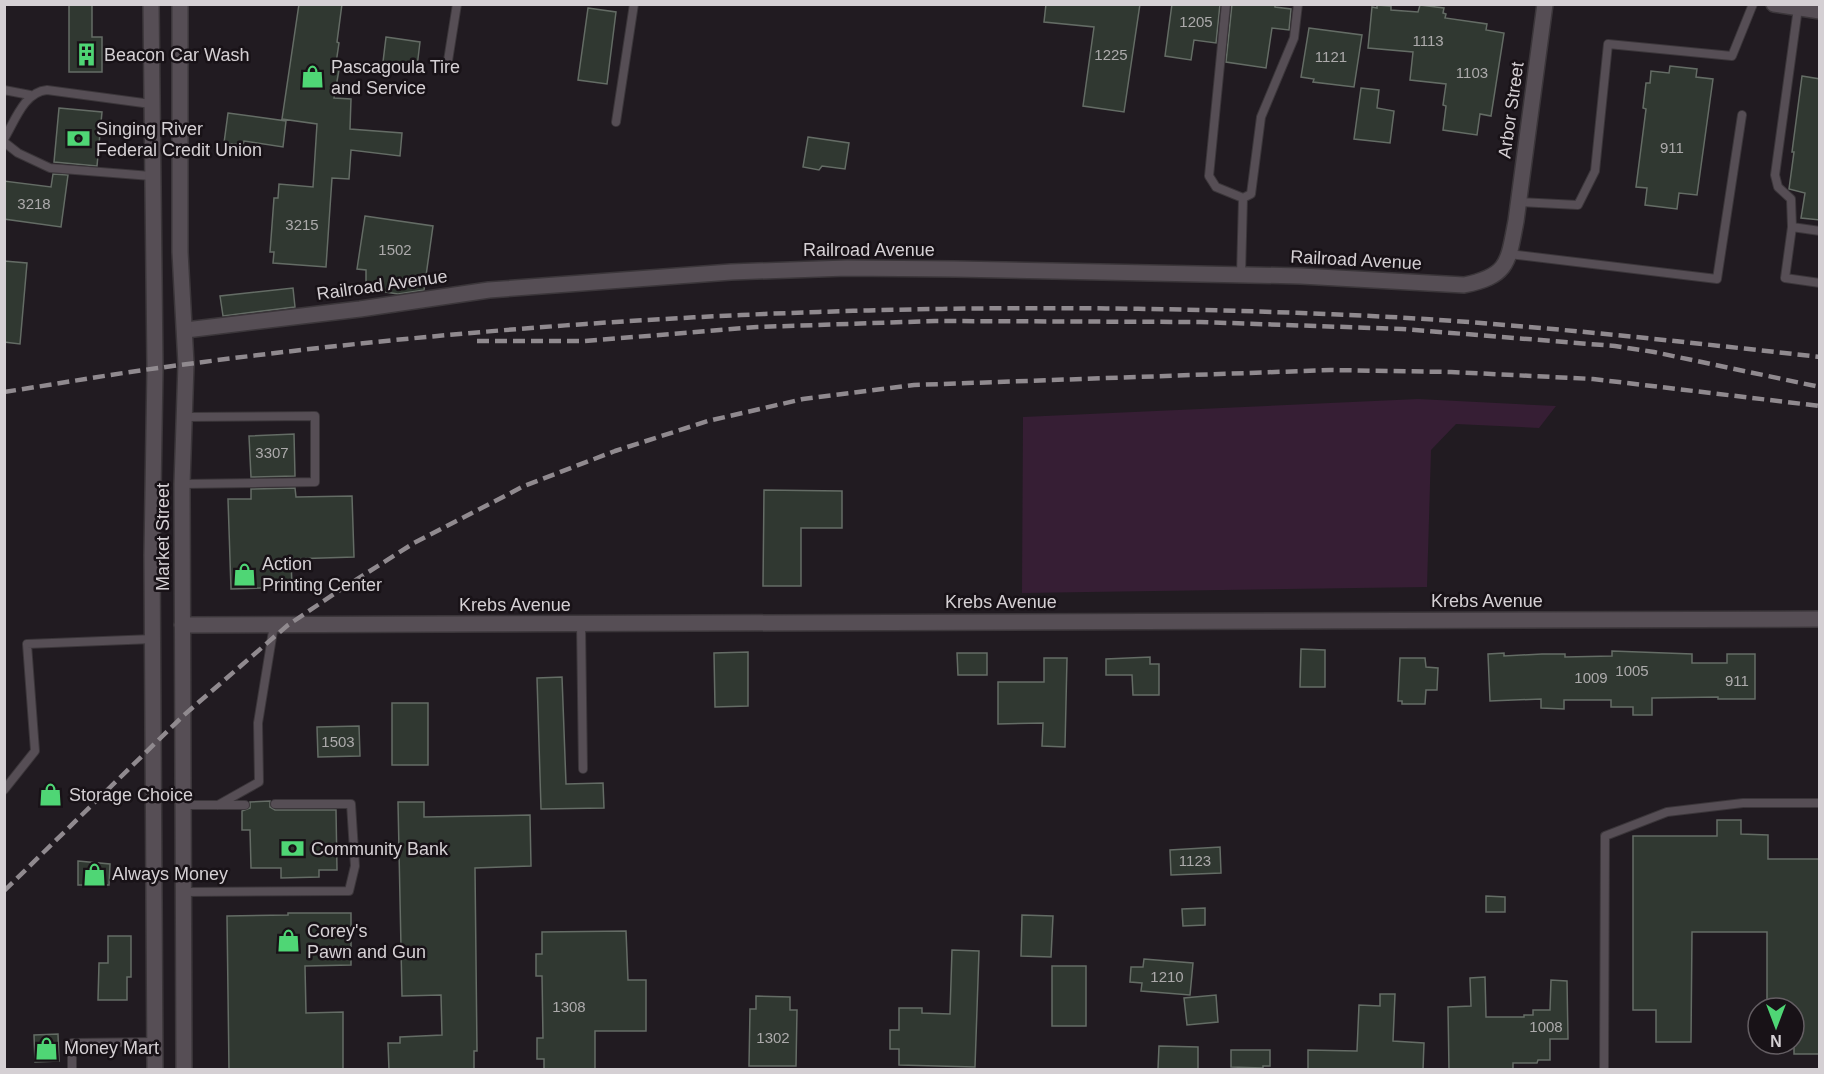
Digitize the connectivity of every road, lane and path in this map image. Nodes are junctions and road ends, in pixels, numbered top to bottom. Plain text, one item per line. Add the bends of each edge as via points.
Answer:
1 (151, 4) edge
2 (180, 4) edge
3 (457, 4) edge
4 (634, 4) edge
5 (1226, 4) edge
6 (1298, 4) edge
7 (1545, 4) edge
8 (1753, 4) edge
9 (1774, 4) edge
10 (1798, 8) junction
11 (1820, 11) edge
12 (447, 67) dead end
13 (4, 90) edge
14 (30, 95) junction
15 (152, 104) junction
16 (1742, 115) dead end
17 (616, 122) dead end
18 (4, 140) edge
19 (152, 176) junction
20 (1243, 198) junction
21 (1518, 202) junction
22 (1516, 221) joint
23 (1792, 227) junction
24 (1820, 231) edge
25 (1509, 254) junction
26 (1241, 275) junction
27 (1820, 283) edge
28 (186, 330) junction
29 (186, 417) junction
30 (182, 484) junction
31 (1820, 619) edge
32 (581, 624) junction
33 (182, 625) junction
34 (274, 625) junction
35 (153, 639) junction
36 (583, 769) dead end
37 (4, 790) edge
38 (1820, 803) edge
39 (275, 804) dead end
40 (184, 805) junction
41 (218, 805) junction
42 (245, 805) dead end
43 (184, 892) junction
44 (154, 1042) junction
45 (72, 1070) edge
46 (155, 1070) edge
47 (184, 1070) edge
48 (1604, 1070) edge

1 - 15 street, Market Street
2 - 28 street, Market Street via 180,252
3 - 12 lane
4 - 17 lane
5 - 20 lane via 1209,176 1216,187
6 - 20 lane via 1294,38 1261,117 1251,194
7 - 21 street, Arbor Street
8 - 21 lane via 1732,56 1608,44 1595,171 1578,205
9 - 10 street
10 - 11 street
10 - 23 lane via 1775,175 1778,188 1791,199
13 - 14 lane
14 - 15 lane via 47,90
14 - 18 lane
15 - 19 street, Market Street
16 - 25 lane via 1717,279
18 - 19 lane via 18,153 50,168
19 - 35 street, Market Street
20 - 26 lane
21 - 22 street, Arbor Street
22 - 25 street, Railroad Avenue
23 - 24 lane
23 - 27 lane via 1785,278
25 - 26 street, Railroad Avenue via 1496,274 1464,285
26 - 28 street, Railroad Avenue via 847,268 731,272 489,290
28 - 29 street, Market Street
29 - 30 street, Market Street
29 - 30 lane via 315,416 315,482
30 - 33 street, Market Street
31 - 32 street, Krebs Avenue
32 - 34 street, Krebs Avenue
32 - 36 lane
33 - 34 street, Krebs Avenue
33 - 40 street, Market Street
34 - 41 lane via 258,723 259,782
35 - 37 lane via 27,644 35,751
35 - 44 street, Market Street
38 - 48 lane via 1743,803 1667,813 1605,836
39 - 43 lane via 351,804 355,867 349,891
40 - 41 lane
40 - 43 street, Market Street
41 - 42 lane
43 - 47 street, Market Street
44 - 45 lane via 72,1043
44 - 46 street, Market Street

